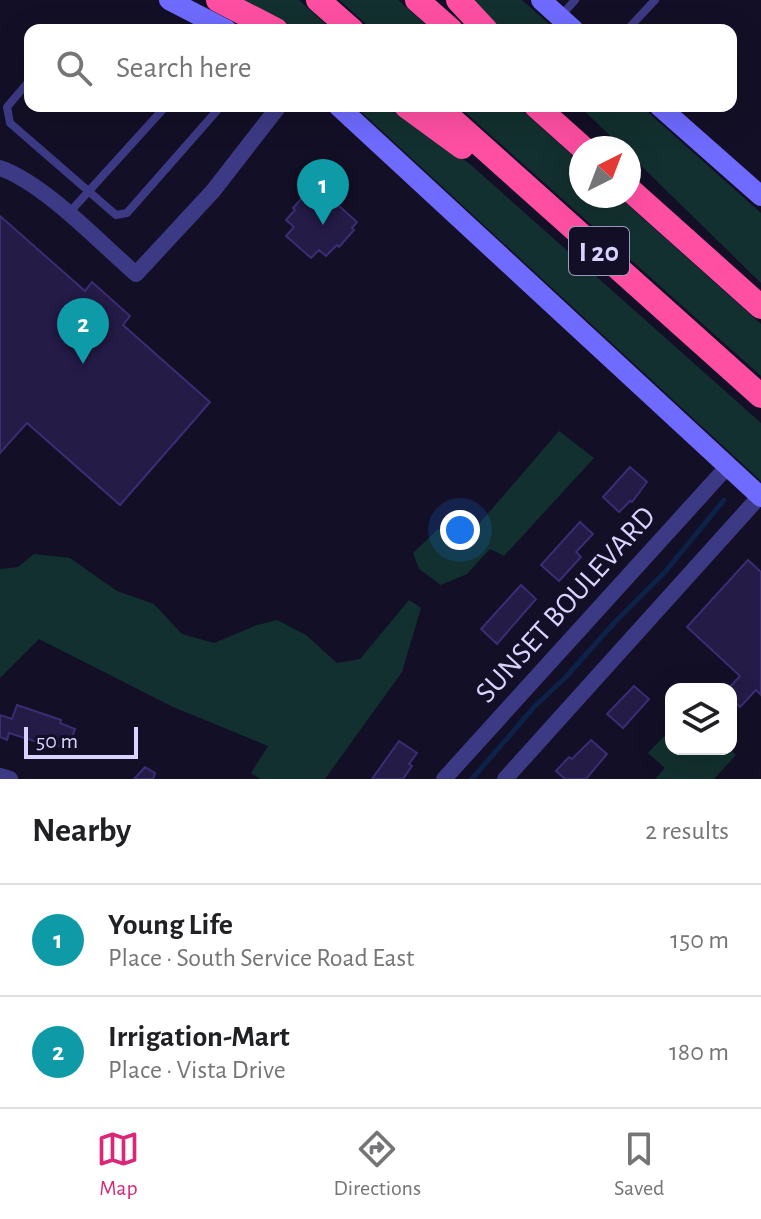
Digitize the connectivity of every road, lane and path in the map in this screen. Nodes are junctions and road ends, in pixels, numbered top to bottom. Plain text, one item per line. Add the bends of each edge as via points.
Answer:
1 (169, 0) edge
2 (218, 0) edge
3 (318, 0) edge
4 (417, 0) edge
5 (458, 0) edge
6 (541, 0) edge
7 (575, 0) edge
8 (655, 0) edge
9 (215, 24) edge
10 (264, 24) edge
11 (345, 24) edge
12 (444, 24) edge
13 (480, 24) edge
14 (567, 24) edge
15 (633, 24) edge
16 (24, 87) edge
17 (160, 112) edge
18 (216, 112) edge
19 (274, 112) edge
20 (344, 112) edge
21 (414, 112) edge
22 (444, 112) edge
23 (543, 112) edge
24 (564, 112) edge
25 (666, 112) edge
26 (570, 136) edge
27 (586, 136) edge
28 (0, 168) edge
29 (89, 190) junction
30 (641, 194) edge
31 (761, 196) edge
32 (641, 200) edge
33 (67, 215) junction
34 (676, 232) junction
35 (582, 236) junction
36 (761, 307) edge
37 (761, 396) edge
38 (727, 467) junction
39 (761, 497) edge
40 (0, 776) edge
41 (10, 779) edge
42 (444, 779) edge
43 (505, 779) edge

1 - 9 main road
2 - 10 highway
3 - 11 highway
4 - 12 highway
5 - 13 highway
6 - 14 main road
7 - 14 lane
8 - 15 lane
16 - 29 lane via 7,107 10,123
17 - 29 lane
18 - 29 lane via 127,213 116,215
19 - 33 street via 213,191 136,274
20 - 38 main road
21 - 35 highway
22 - 35 highway, I 20
23 - 26 highway
24 - 27 highway
25 - 31 main road
28 - 33 street via 19,175
29 - 33 lane
30 - 34 highway
32 - 34 highway, I 20
34 - 36 highway, I 20
35 - 37 highway, I 20
38 - 39 main road
38 - 42 street, SUNSET BOULEVARD
39 - 43 street
40 - 41 street

